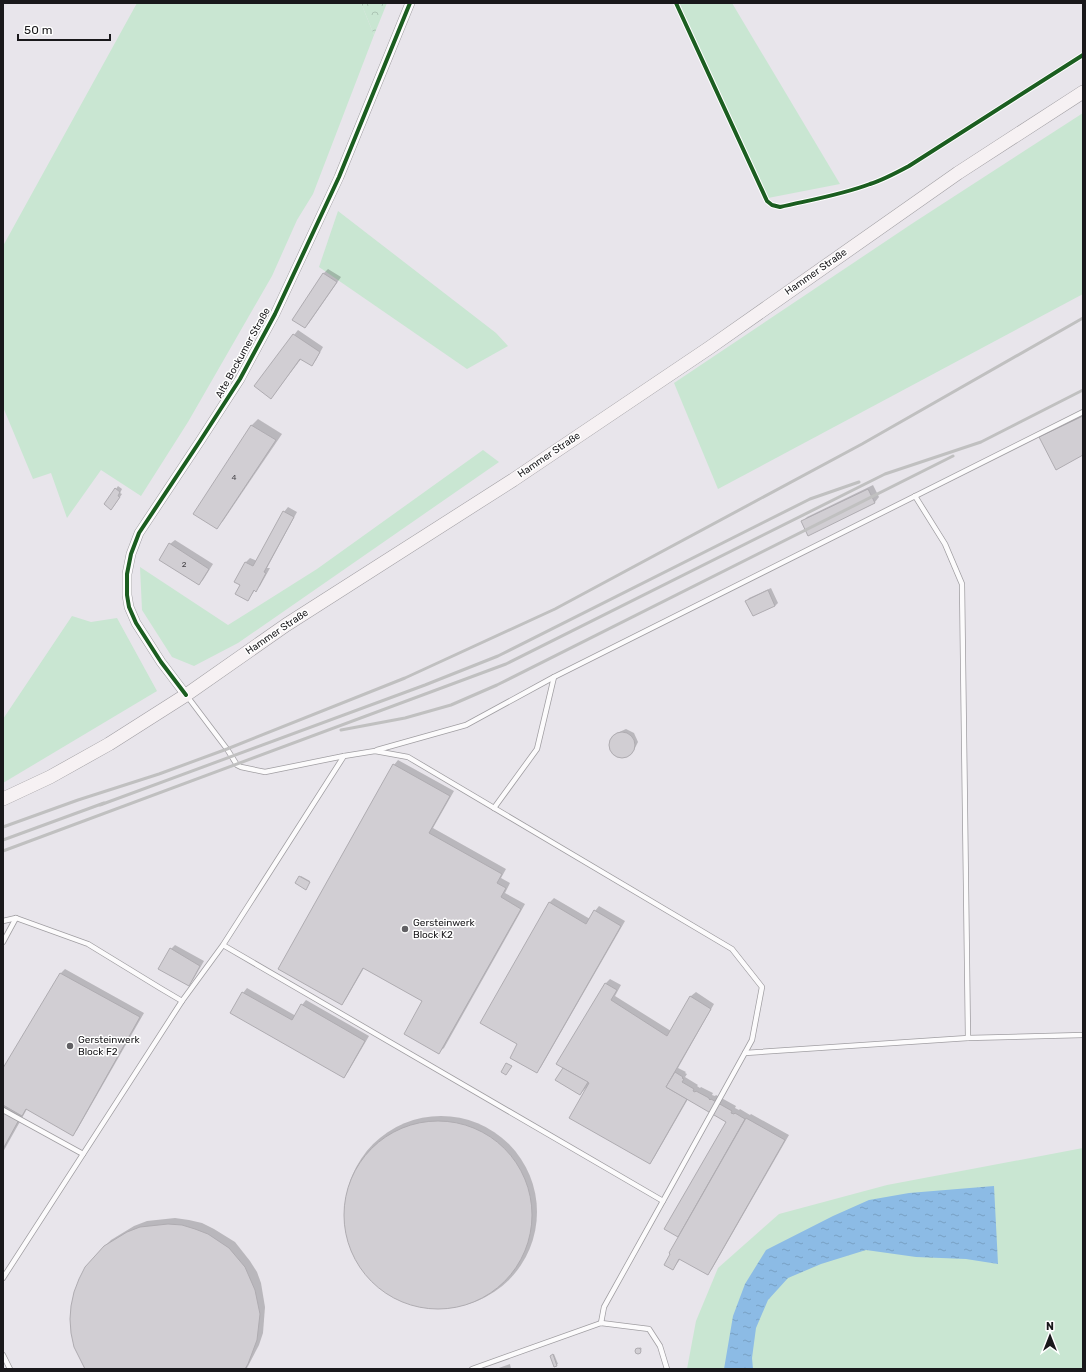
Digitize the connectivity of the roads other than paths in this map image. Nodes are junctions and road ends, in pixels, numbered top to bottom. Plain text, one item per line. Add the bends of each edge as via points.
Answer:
1 (410, 3) edge
2 (1083, 92) edge
3 (1083, 412) edge
4 (915, 496) junction
5 (554, 677) junction
6 (186, 694) junction
7 (375, 751) junction
8 (344, 756) junction
9 (3, 799) edge
10 (494, 808) junction
11 (16, 918) junction
12 (3, 921) edge
13 (3, 942) edge
14 (223, 945) junction
15 (182, 1001) junction
16 (1083, 1035) edge
17 (968, 1038) junction
18 (745, 1053) junction
19 (3, 1110) edge
20 (83, 1154) junction
21 (663, 1200) junction
22 (3, 1278) edge
23 (601, 1323) junction
24 (3, 1355) edge
25 (10, 1369) edge
26 (472, 1369) edge
27 (667, 1369) edge

1 - 6 street, Alte Bockumer Straße via 339,177 275,314 240,379 139,533 131,554 127,574 129,607 161,662
2 - 6 main road, Hammer Straße via 958,173 708,348 539,462 286,625
3 - 4 lane
4 - 5 lane
4 - 17 lane via 945,544 962,584
5 - 7 lane via 466,725
5 - 10 lane via 537,749
6 - 8 lane via 241,767 265,772
6 - 9 main road, Hammer Straße via 109,744 50,777
7 - 8 lane
7 - 10 lane via 408,757
8 - 14 lane
10 - 18 lane via 732,949 762,987 752,1040
11 - 12 lane
11 - 13 lane
11 - 15 lane via 88,944
14 - 15 lane
14 - 21 lane
15 - 20 lane
16 - 17 lane
17 - 18 lane
18 - 21 lane
19 - 20 lane
20 - 22 lane
21 - 23 lane via 604,1307
23 - 26 lane
23 - 27 lane via 649,1329 660,1346
24 - 25 lane

